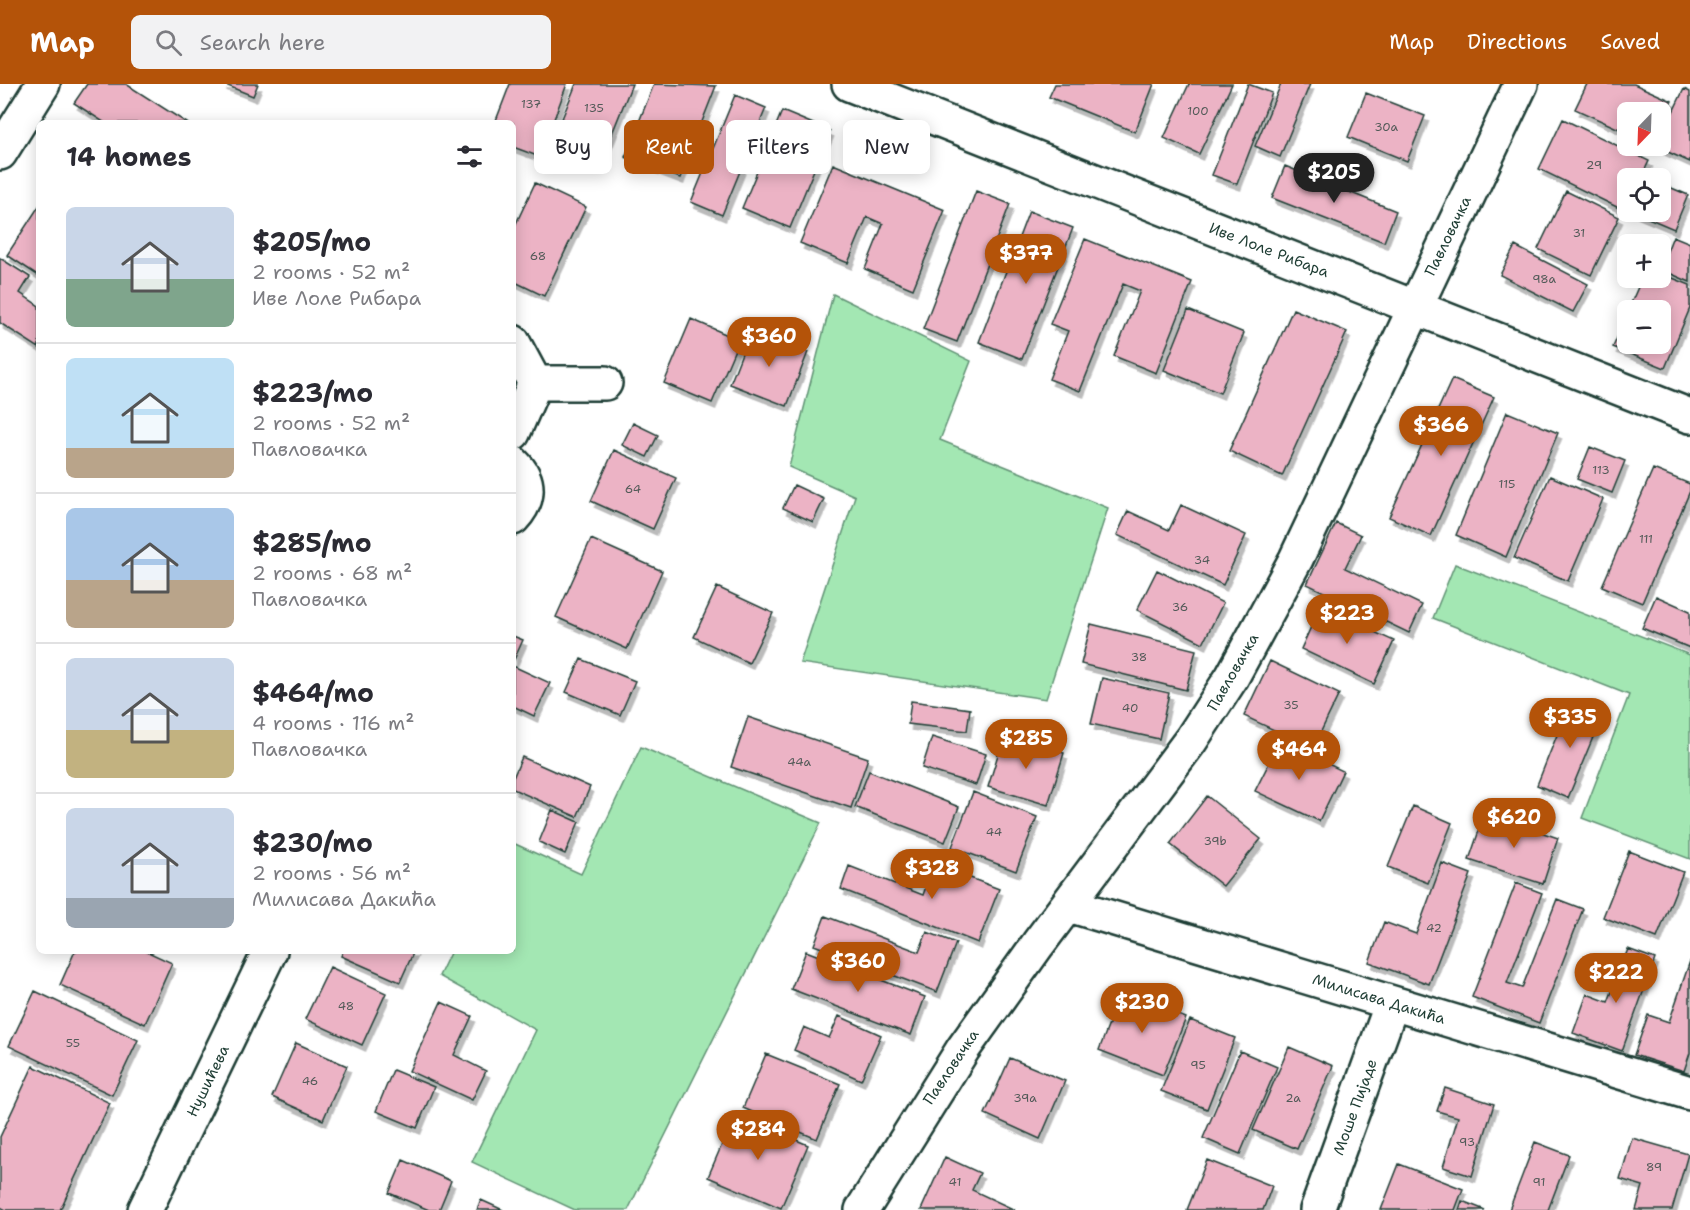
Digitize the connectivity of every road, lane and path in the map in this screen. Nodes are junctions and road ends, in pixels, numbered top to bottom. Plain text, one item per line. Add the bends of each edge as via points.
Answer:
1 (42, 84) edge
2 (849, 84) edge
3 (1521, 84) edge
4 (0, 153) edge
5 (1414, 306) junction
6 (516, 348) edge
7 (535, 383) junction
8 (605, 383) dead end
9 (1690, 416) edge
10 (516, 426) edge
11 (516, 466) edge
12 (516, 515) edge
13 (1069, 905) junction
14 (269, 954) edge
15 (1392, 1003) junction
16 (1690, 1093) edge
17 (145, 1210) edge
18 (862, 1210) edge
19 (1317, 1210) edge

1 - 4 street
2 - 5 street, Иве Лоле Рибара
3 - 5 street, Павловачка
5 - 9 street, Иве Лоле Рибара
5 - 13 street, Павловачка via 1296,558 1232,677 1191,740
6 - 7 street
7 - 8 street
7 - 10 street
11 - 12 street via 527,485 526,497
13 - 15 street, Милисава Дакића
13 - 18 street, Павловачка via 963,1049
14 - 17 street, Нушићева
15 - 16 street, Милисава Дакића
15 - 19 street, Моше Пијаде

